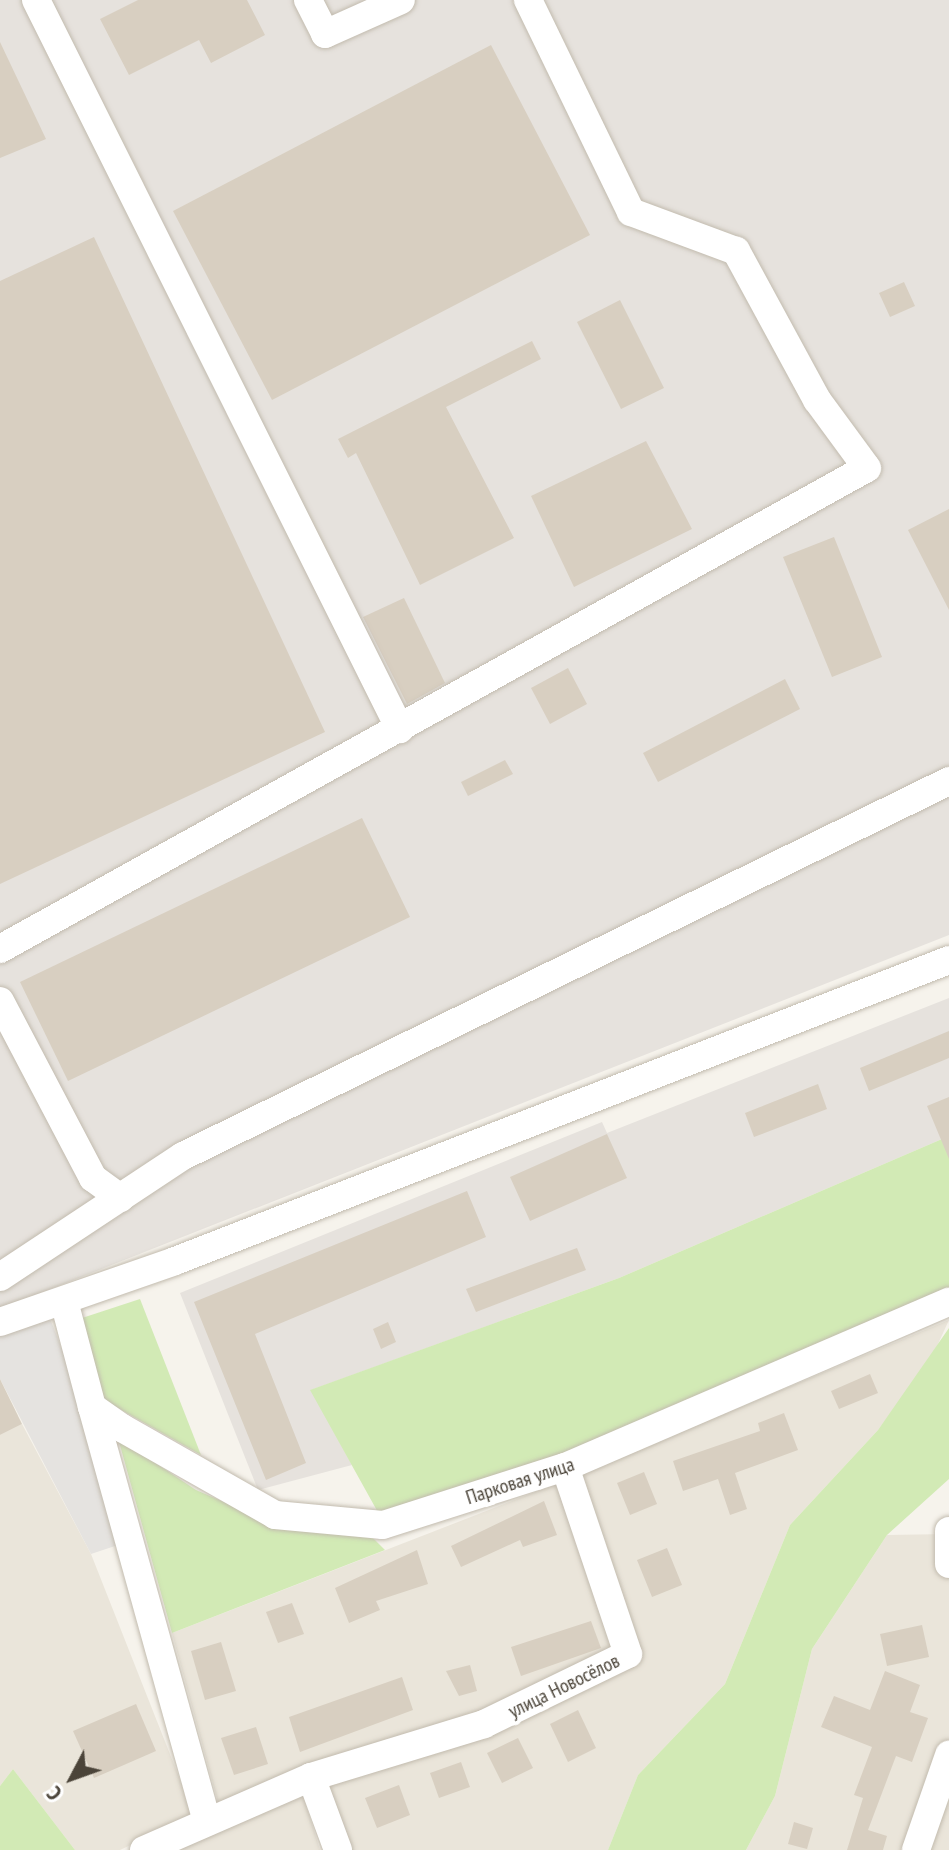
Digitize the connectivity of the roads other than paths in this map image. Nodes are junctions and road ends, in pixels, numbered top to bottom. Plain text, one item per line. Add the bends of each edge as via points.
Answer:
1 (36, 0) edge
2 (308, 0) edge
3 (401, 0) edge
4 (528, 0) edge
5 (400, 729) junction
6 (949, 781) edge
7 (0, 949) edge
8 (949, 960) edge
9 (0, 1001) edge
10 (121, 1198) junction
11 (0, 1277) edge
12 (64, 1301) junction
13 (949, 1302) edge
14 (0, 1322) edge
15 (92, 1407) junction
16 (565, 1467) junction
17 (949, 1531) edge
18 (949, 1564) edge
19 (949, 1755) edge
20 (311, 1777) junction
21 (206, 1818) junction
22 (144, 1850) edge
23 (338, 1850) edge
24 (916, 1850) edge

1 - 5 street
2 - 3 street via 325,34
4 - 5 street via 631,212 736,251 817,400 867,468
5 - 7 street
6 - 10 street via 196,1149
8 - 12 street
9 - 10 street via 93,1178
10 - 11 street
12 - 14 street
12 - 15 street
13 - 16 street, Парковая улица
15 - 16 street, Парковая улица via 275,1515 383,1525
15 - 21 street
16 - 20 street, улица Новосёлов via 628,1654 484,1724
17 - 18 street
19 - 24 street
20 - 21 street, улица Новосёлов
20 - 23 street
21 - 22 street, улица Новосёлов

